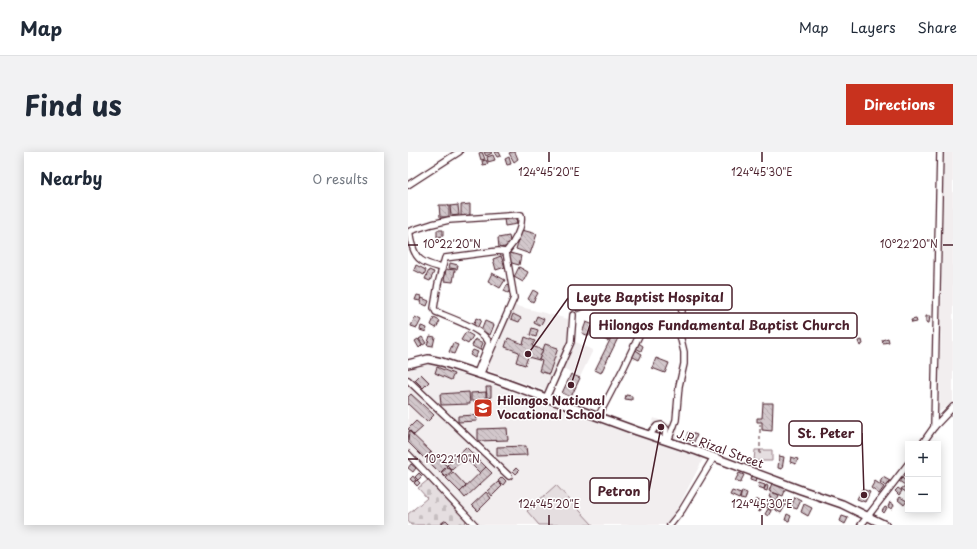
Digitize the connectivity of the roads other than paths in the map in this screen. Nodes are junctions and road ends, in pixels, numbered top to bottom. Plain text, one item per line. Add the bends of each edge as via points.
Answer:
1 (459, 152) edge
2 (940, 152) edge
3 (408, 185) edge
4 (506, 252) junction
5 (442, 268) junction
6 (676, 291) dead end
7 (573, 315) dead end
8 (647, 319) dead end
9 (408, 364) edge
10 (478, 374) junction
11 (408, 380) edge
12 (546, 398) junction
13 (953, 407) edge
14 (598, 417) junction
15 (934, 427) junction
16 (649, 435) junction
17 (667, 441) junction
18 (924, 441) edge
19 (408, 454) edge
20 (714, 457) junction
21 (905, 468) edge
22 (509, 476) dead end
23 (868, 516) junction
24 (475, 525) edge
25 (670, 525) edge
26 (861, 525) edge
27 (885, 525) edge

1 - 3 street
2 - 15 street
4 - 5 street via 445,258
4 - 5 street via 514,243 522,220 521,215 449,220 410,231 409,236 420,260
4 - 10 street via 514,298
5 - 10 street via 434,308 436,312 480,332 488,339 489,343
6 - 17 street via 682,311 679,331 684,364 678,386 676,420
7 - 12 street via 571,342
8 - 14 street
9 - 10 main road, J.P. Rizal Street via 428,359
10 - 12 main road, J.P. Rizal Street
11 - 22 street
12 - 14 main road, J.P. Rizal Street
13 - 15 street
14 - 16 main road, J.P. Rizal Street
15 - 18 street
16 - 17 main road, J.P. Rizal Street
16 - 17 street via 657,426 662,426 666,429
17 - 20 main road, J.P. Rizal Street
19 - 24 street
20 - 23 main road, J.P. Rizal Street
20 - 25 street
21 - 23 street
23 - 26 street
23 - 27 main road, J.P. Rizal Street

